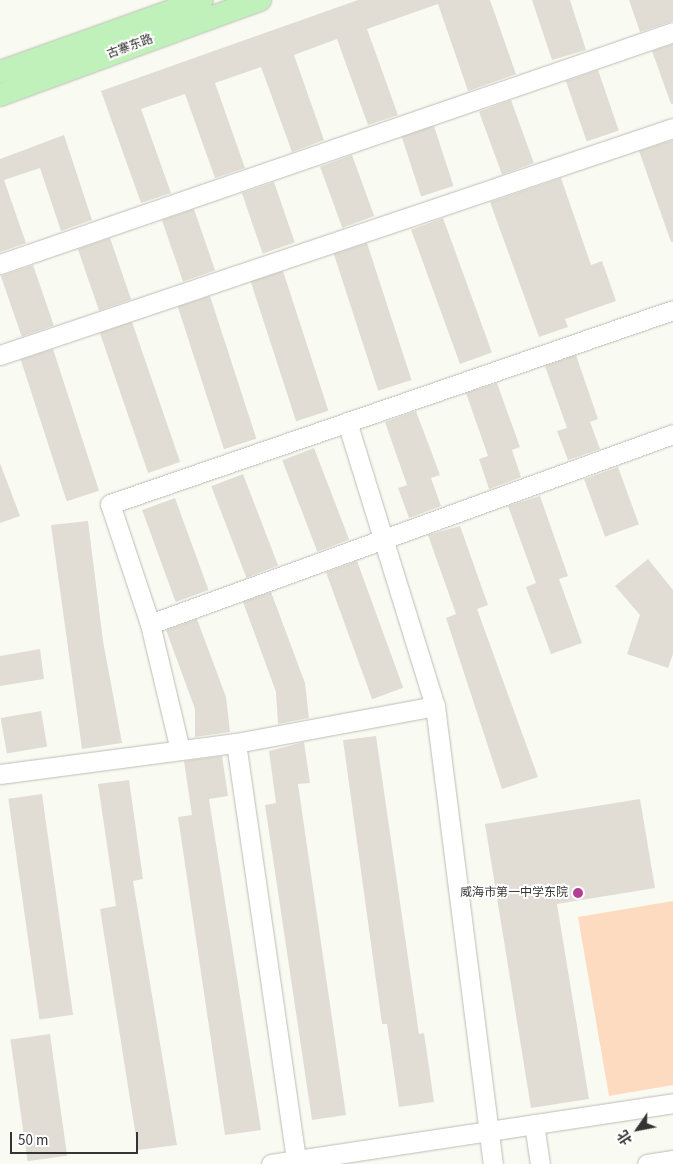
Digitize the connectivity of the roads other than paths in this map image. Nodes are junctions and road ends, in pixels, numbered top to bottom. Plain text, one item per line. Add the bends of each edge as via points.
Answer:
1 (202, 0) edge
2 (260, 0) edge
3 (673, 32) edge
4 (0, 72) edge
5 (0, 95) edge
6 (673, 128) edge
7 (0, 264) edge
8 (673, 310) edge
9 (0, 355) edge
10 (346, 422) junction
11 (673, 434) edge
12 (384, 542) junction
13 (150, 624) junction
14 (435, 706) junction
15 (236, 743) junction
16 (180, 750) junction
17 (0, 774) edge
18 (673, 1103) edge
19 (534, 1124) junction
20 (488, 1131) junction
21 (673, 1160) edge
22 (297, 1162) edge
23 (271, 1164) edge
24 (493, 1164) edge
25 (540, 1164) edge
26 (647, 1164) edge

1 - 4 main road, 古寨东路
2 - 5 main road, 古寨东路
3 - 7 street
6 - 9 street
8 - 10 street
10 - 12 street
10 - 13 street via 110,504
11 - 12 street
12 - 13 street
12 - 14 street
13 - 16 street
14 - 15 street
14 - 20 street
15 - 16 street
15 - 22 street
16 - 17 street
18 - 19 street
19 - 20 street
19 - 25 street
20 - 22 street
20 - 24 street
21 - 26 street
22 - 23 street

